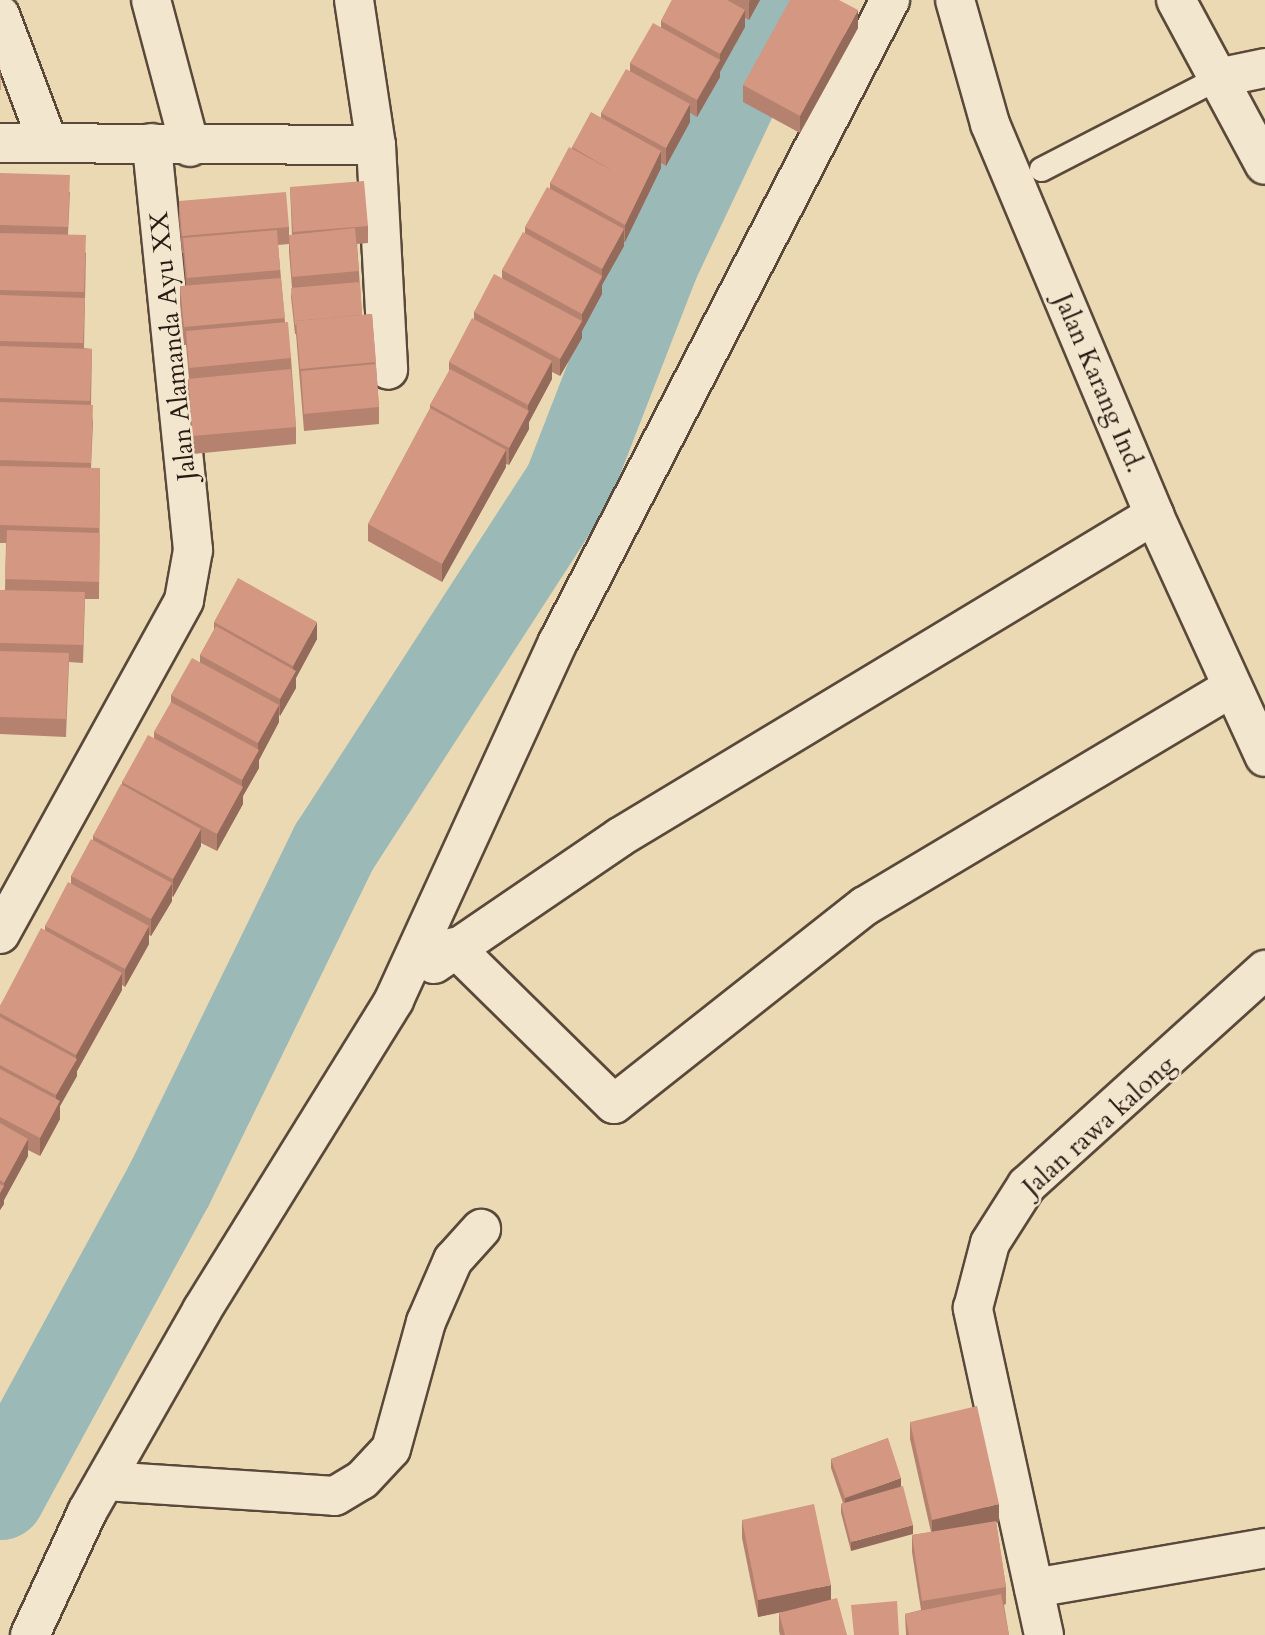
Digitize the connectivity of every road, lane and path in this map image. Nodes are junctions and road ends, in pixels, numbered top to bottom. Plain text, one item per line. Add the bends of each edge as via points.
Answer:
1 (151, 0) edge
2 (354, 0) edge
3 (890, 0) edge
4 (954, 0) edge
5 (1176, 0) edge
6 (0, 15) edge
7 (1265, 68) edge
8 (1217, 78) junction
9 (47, 140) junction
10 (0, 143) edge
11 (152, 143) junction
12 (376, 145) junction
13 (190, 147) junction
14 (1265, 165) edge
15 (1041, 169) dead end
16 (387, 370) dead end
17 (1153, 515) junction
18 (1232, 687) junction
19 (1265, 757) edge
20 (0, 934) edge
21 (454, 947) junction
22 (1261, 983) edge
23 (394, 1000) junction
24 (481, 1229) dead end
25 (105, 1481) junction
26 (1265, 1548) edge
27 (1034, 1588) junction
28 (30, 1635) edge
29 (1044, 1635) edge

1 - 13 street
2 - 12 street
3 - 23 street via 558,642
4 - 17 street, Jalan Karang Ind. via 990,124
5 - 8 street
6 - 9 street
7 - 8 street
8 - 14 street
8 - 15 lane
9 - 10 street
9 - 11 street
11 - 13 street
11 - 20 street, Jalan Alamanda Ayu XX via 193,550 184,600
12 - 13 street
12 - 16 street
17 - 18 street, Jalan Karang Ind.
17 - 21 street via 620,836
18 - 19 street, Jalan Karang Ind.
18 - 21 street via 865,906 614,1104
21 - 23 street
22 - 27 street, Jalan rawa kalong via 1027,1185 990,1243 973,1308
23 - 25 street
24 - 25 street via 453,1260 426,1322 391,1449 362,1480 335,1496
25 - 28 street
26 - 27 street
27 - 29 street, Jalan rawa kalong

